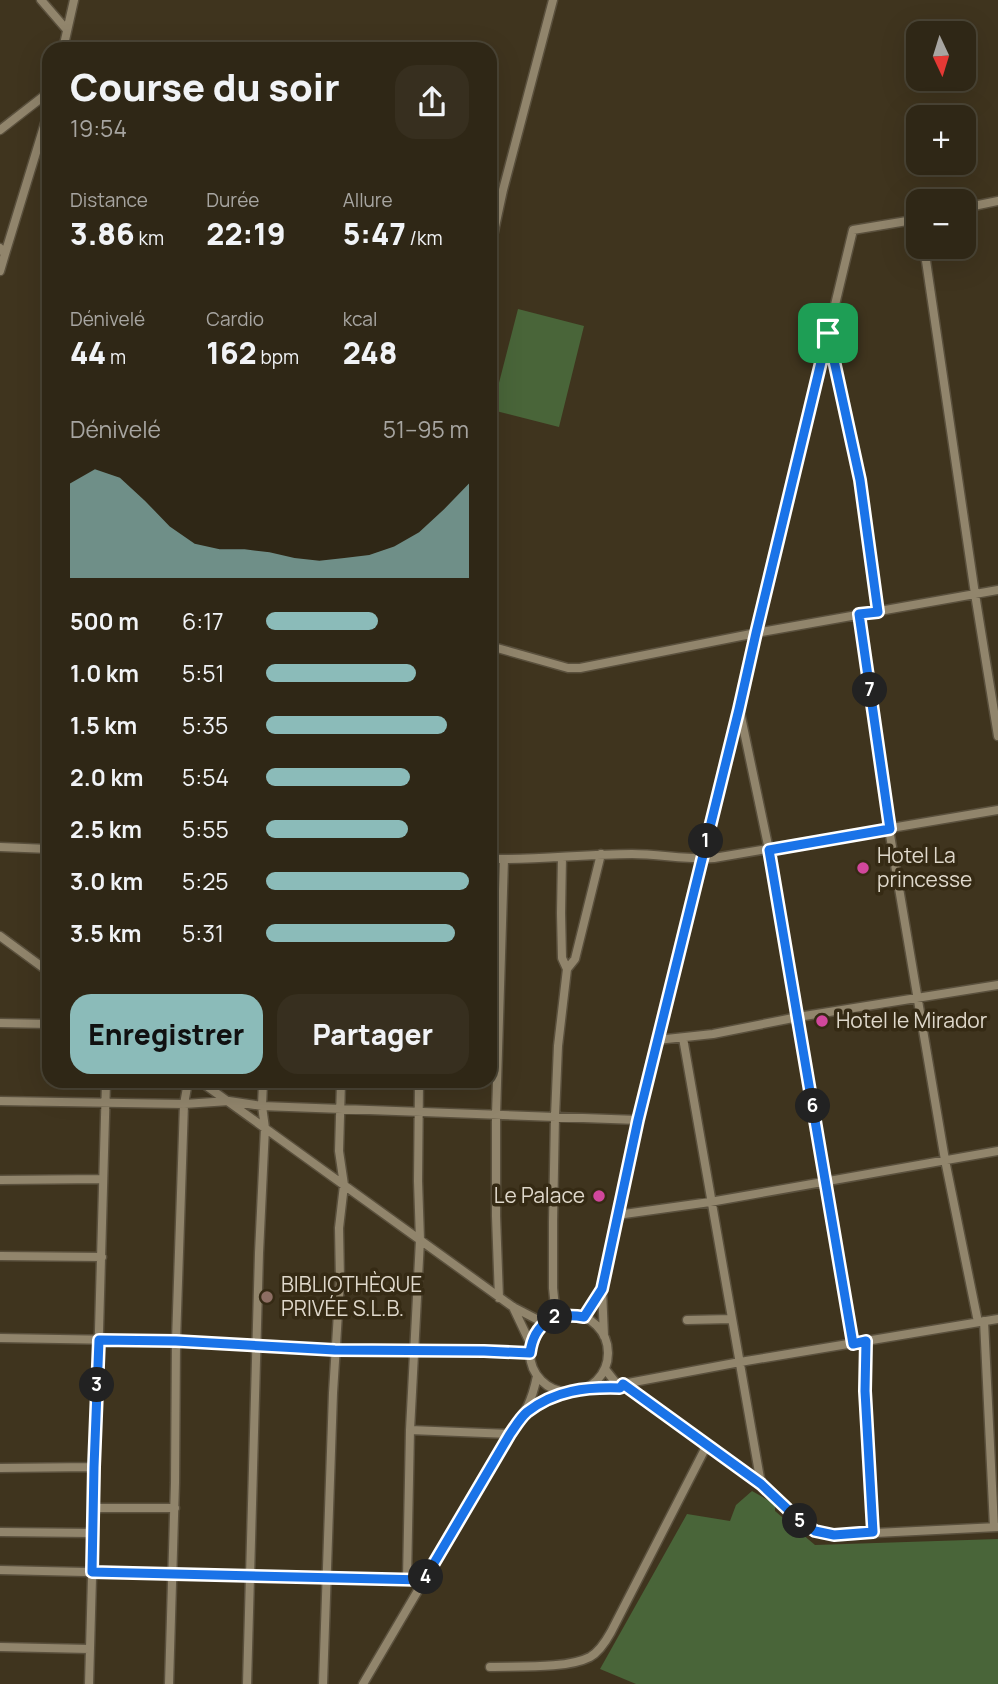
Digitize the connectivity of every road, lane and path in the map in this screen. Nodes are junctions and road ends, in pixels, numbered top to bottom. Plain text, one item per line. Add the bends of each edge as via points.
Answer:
1 (41, 0) edge
2 (74, 0) edge
3 (553, 0) edge
4 (67, 30) junction
5 (64, 42) edge
6 (42, 97) edge
7 (0, 130) edge
8 (42, 131) edge
9 (998, 201) edge
10 (976, 206) edge
11 (497, 218) edge
12 (906, 221) edge
13 (2, 251) edge
14 (926, 259) edge
15 (0, 271) edge
16 (828, 333) junction
17 (998, 590) edge
18 (975, 594) junction
19 (878, 612) junction
20 (859, 614) junction
21 (756, 633) junction
22 (497, 648) edge
23 (739, 709) junction
24 (998, 736) edge
25 (998, 810) edge
26 (890, 829) junction
27 (0, 847) edge
28 (42, 849) edge
29 (769, 850) junction
30 (601, 855) junction
31 (562, 857) junction
32 (497, 859) edge
33 (503, 859) junction
34 (702, 859) junction
35 (1, 938) edge
36 (42, 967) edge
37 (567, 969) junction
38 (998, 985) edge
39 (918, 998) junction
40 (798, 1017) junction
41 (0, 1023) edge
42 (42, 1024) edge
43 (682, 1038) junction
44 (657, 1040) junction
45 (497, 1078) edge
46 (106, 1088) edge
47 (187, 1088) edge
48 (210, 1088) edge
49 (263, 1088) edge
50 (341, 1088) edge
51 (419, 1088) edge
52 (497, 1088) edge
53 (0, 1101) edge
54 (229, 1101) junction
55 (105, 1102) junction
56 (184, 1104) junction
57 (262, 1107) junction
58 (340, 1108) junction
59 (418, 1111) junction
60 (496, 1115) junction
61 (555, 1116) junction
62 (638, 1120) junction
63 (265, 1128) junction
64 (998, 1152) edge
65 (945, 1160) junction
66 (103, 1178) junction
67 (0, 1180) edge
68 (825, 1181) junction
69 (344, 1185) junction
70 (710, 1202) junction
71 (617, 1215) junction
72 (420, 1240) junction
73 (0, 1256) edge
74 (102, 1257) junction
75 (602, 1289) junction
76 (499, 1298) junction
77 (513, 1307) junction
78 (556, 1317) junction
79 (584, 1317) junction
80 (732, 1319) junction
81 (998, 1319) edge
82 (687, 1320) dead end
83 (981, 1322) junction
84 (544, 1323) junction
85 (604, 1336) junction
86 (0, 1338) edge
87 (99, 1340) junction
88 (176, 1341) junction
89 (866, 1341) junction
90 (853, 1344) junction
91 (257, 1345) junction
92 (530, 1349) junction
93 (335, 1350) junction
94 (414, 1350) junction
95 (740, 1362) junction
96 (605, 1369) junction
97 (537, 1377) junction
98 (622, 1386) junction
99 (588, 1387) junction
100 (562, 1392) junction
101 (526, 1413) junction
102 (410, 1430) junction
103 (510, 1434) junction
104 (707, 1445) junction
105 (94, 1467) junction
106 (0, 1468) edge
107 (761, 1484) junction
108 (93, 1508) junction
109 (174, 1508) junction
110 (996, 1527) edge
111 (0, 1532) edge
112 (873, 1532) junction
113 (92, 1534) junction
114 (0, 1570) edge
115 (92, 1572) junction
116 (172, 1574) junction
117 (250, 1576) junction
118 (326, 1577) junction
119 (407, 1579) junction
120 (424, 1580) junction
121 (0, 1647) edge
122 (90, 1649) junction
123 (490, 1667) dead end
124 (89, 1684) edge
125 (169, 1684) edge
126 (247, 1684) edge
127 (323, 1684) edge
128 (363, 1684) edge

1 - 4 street
2 - 4 street
3 - 11 street
4 - 5 street
6 - 7 street
8 - 13 street
9 - 10 street
12 - 16 street via 853,230
13 - 15 street
14 - 18 street
16 - 19 street via 860,480
16 - 21 street
17 - 18 street
18 - 19 street
18 - 24 street
19 - 20 street
20 - 21 street
20 - 26 street
21 - 22 street via 580,668
21 - 23 street
23 - 29 street
23 - 34 street
25 - 26 street
26 - 29 street
26 - 39 street
27 - 28 street
29 - 34 street
29 - 40 street
30 - 31 street
30 - 34 street
30 - 37 street via 575,959
31 - 33 street
31 - 37 street via 562,958
32 - 33 street
33 - 45 street
34 - 44 street
35 - 36 street
37 - 61 street
38 - 39 street
39 - 40 street
39 - 65 street
40 - 43 street
40 - 68 street
41 - 42 street
43 - 44 street
43 - 70 street
44 - 62 street
46 - 55 street
47 - 56 street
48 - 54 street
49 - 57 street
50 - 58 street
51 - 59 street
52 - 60 street
53 - 55 street
54 - 56 street
54 - 57 street
54 - 63 street
55 - 56 street
55 - 66 street
56 - 88 street
57 - 58 street
57 - 63 street
58 - 59 street
58 - 69 street
59 - 60 street
59 - 72 street
60 - 61 street
60 - 76 street
61 - 62 street
61 - 78 street
62 - 71 street
63 - 69 street
63 - 91 street
64 - 65 street
65 - 68 street
65 - 83 street
66 - 67 street
66 - 74 street
68 - 70 street
68 - 90 street
69 - 72 street
69 - 93 street
70 - 71 street
70 - 80 street
71 - 75 street
72 - 76 street
72 - 94 street
73 - 74 street
74 - 87 street
75 - 79 street
75 - 85 street
76 - 77 street
77 - 84 street
77 - 92 street
78 - 79 street
78 - 84 street
79 - 85 street
80 - 82 street
80 - 95 street
81 - 83 street
83 - 89 street
83 - 110 street
84 - 92 street
85 - 96 street
86 - 87 street
87 - 88 street
87 - 105 street
88 - 91 street
88 - 109 street
89 - 90 street
89 - 112 street
90 - 95 street
91 - 93 street
91 - 117 street
92 - 94 street
92 - 97 street
93 - 94 street
93 - 118 street
94 - 102 street
95 - 98 street
95 - 107 street
96 - 98 street
96 - 99 street
97 - 100 street
97 - 101 street
98 - 99 street
98 - 104 street
99 - 100 street
100 - 101 street
101 - 103 street
102 - 103 street
102 - 119 street
103 - 120 street
104 - 107 street
104 - 123 street via 604,1644 592,1656 566,1664
105 - 106 street
105 - 108 street
107 - 112 street via 815,1531 834,1535
108 - 109 street
108 - 113 street
109 - 116 street
110 - 112 street
111 - 113 street
113 - 115 street
114 - 115 street
115 - 116 street
115 - 122 street
116 - 117 street
116 - 125 street
117 - 118 street
117 - 126 street
118 - 119 street
118 - 127 street
119 - 120 street
120 - 128 street
121 - 122 street
122 - 124 street

